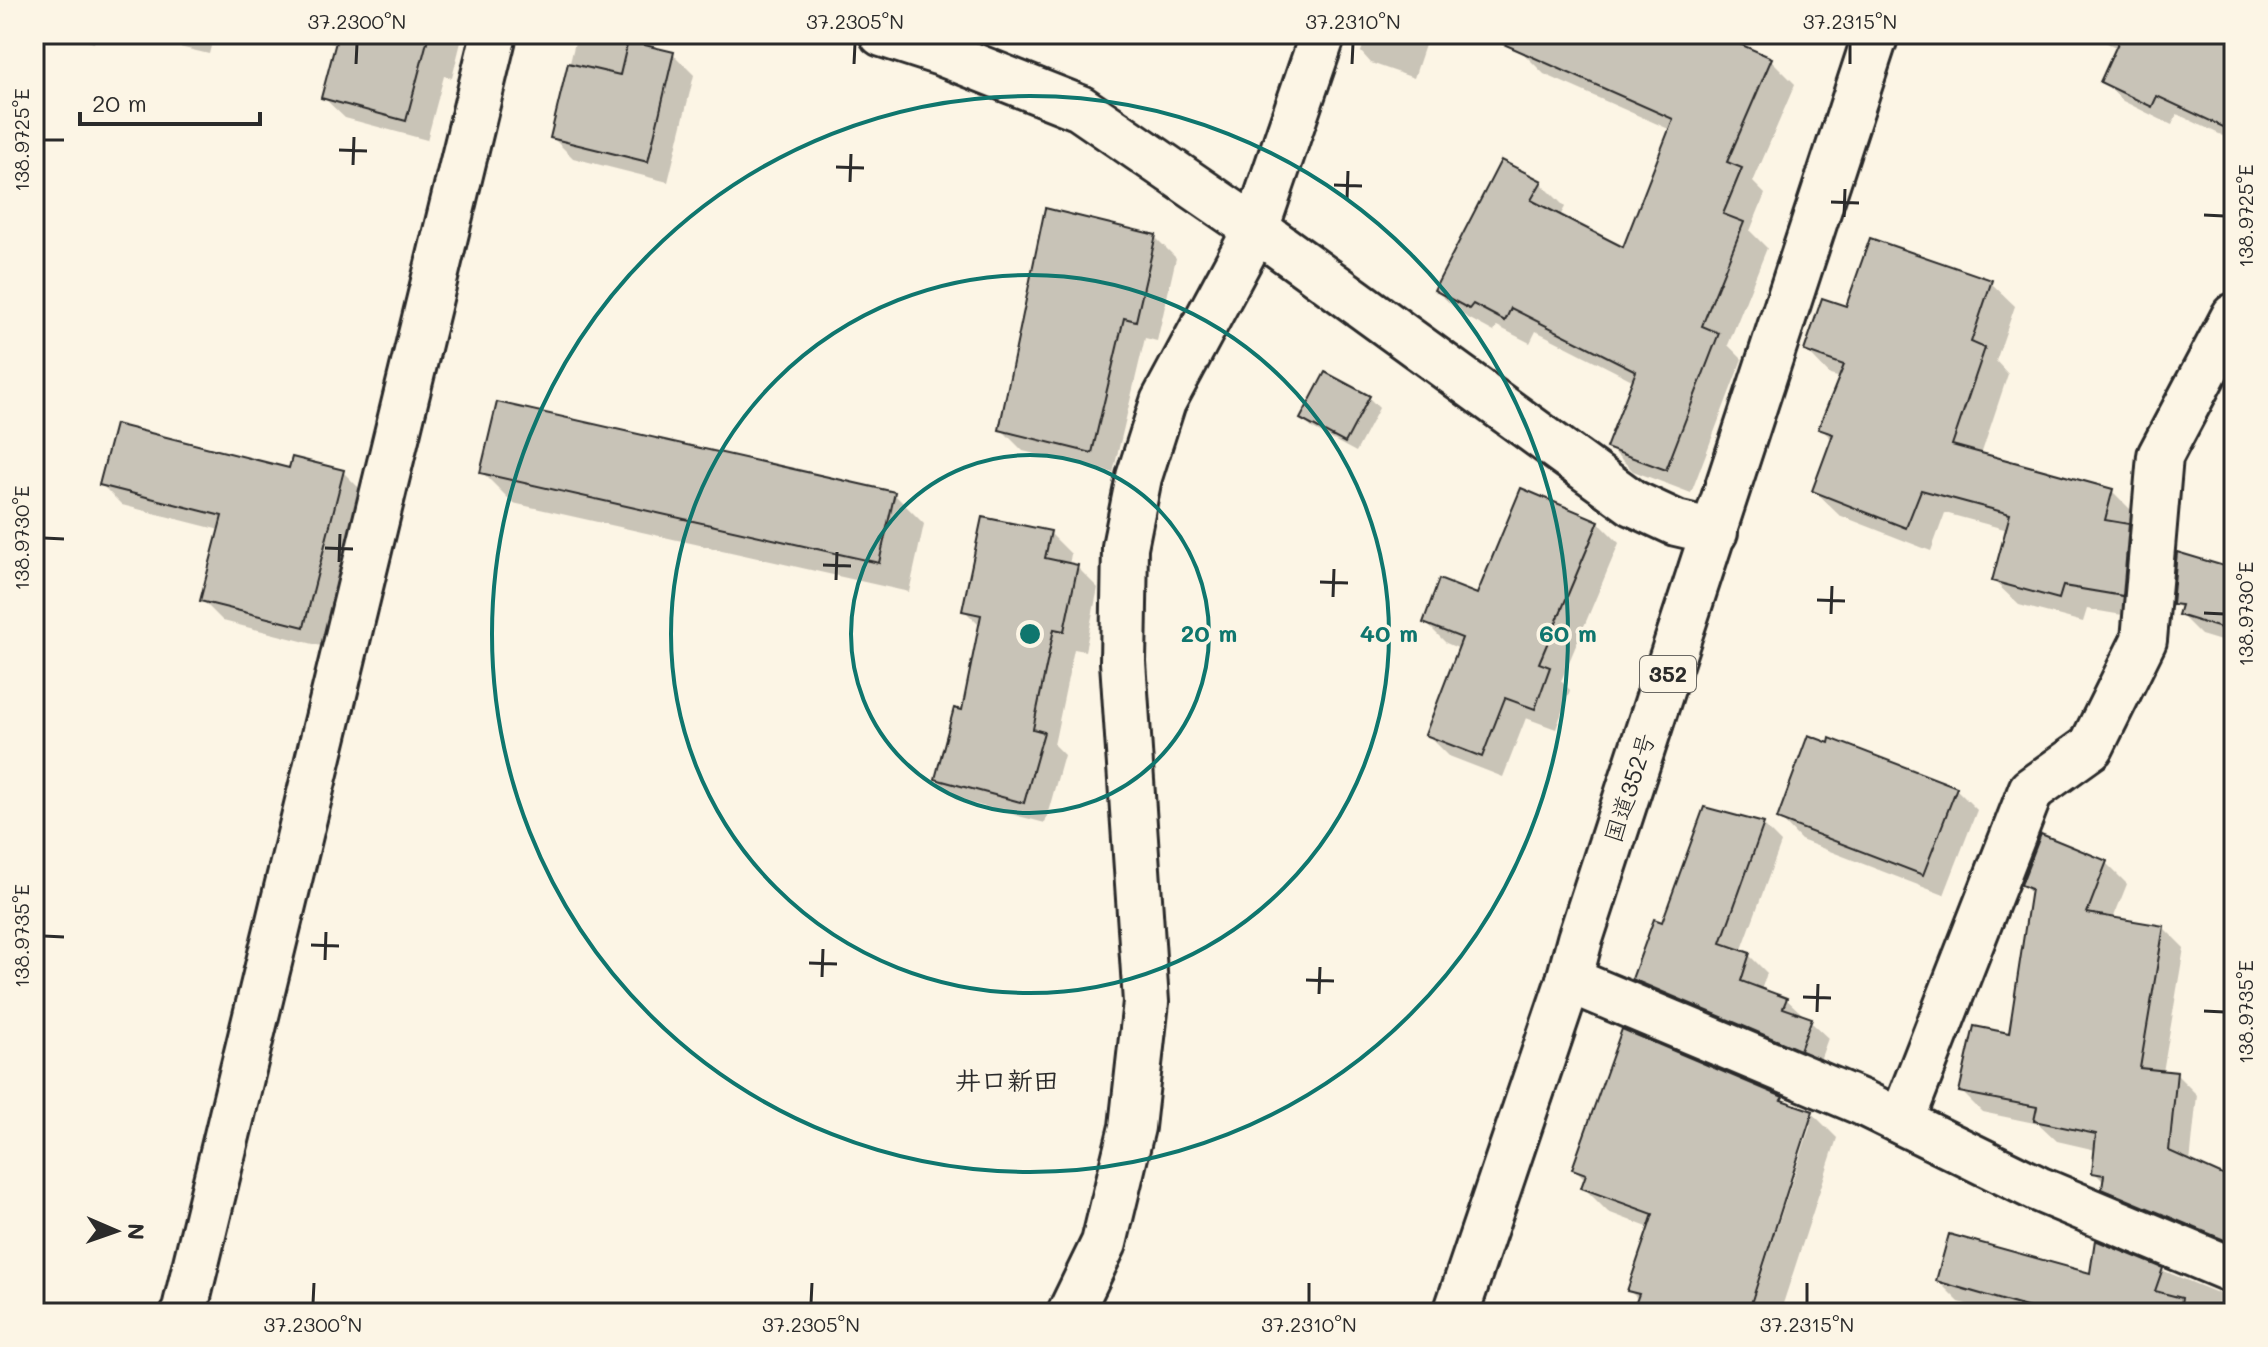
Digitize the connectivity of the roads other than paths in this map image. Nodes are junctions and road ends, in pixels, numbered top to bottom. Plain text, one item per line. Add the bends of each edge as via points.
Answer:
1 (494, 34) edge
2 (882, 34) edge
3 (1323, 34) edge
4 (1876, 34) edge
5 (1256, 229) junction
6 (2234, 316) edge
7 (1715, 532) junction
8 (1569, 980) junction
9 (1902, 1120) junction
10 (2234, 1271) edge
11 (184, 1313) edge
12 (1070, 1313) edge
13 (1456, 1313) edge

1 - 11 main road
2 - 5 main road via 1080,108
3 - 5 main road
4 - 7 main road, 国道352号 / 352
5 - 7 main road via 1633,503 1676,523
5 - 12 main road via 1163,402 1139,477 1125,547 1123,662 1146,1002 1132,1127 1104,1243
6 - 9 main road via 2160,456 2144,640 2091,747 2031,790
7 - 8 main road, 国道352号 / 352
8 - 9 main road
8 - 13 main road, 国道352号 / 352
9 - 10 main road via 2038,1189

